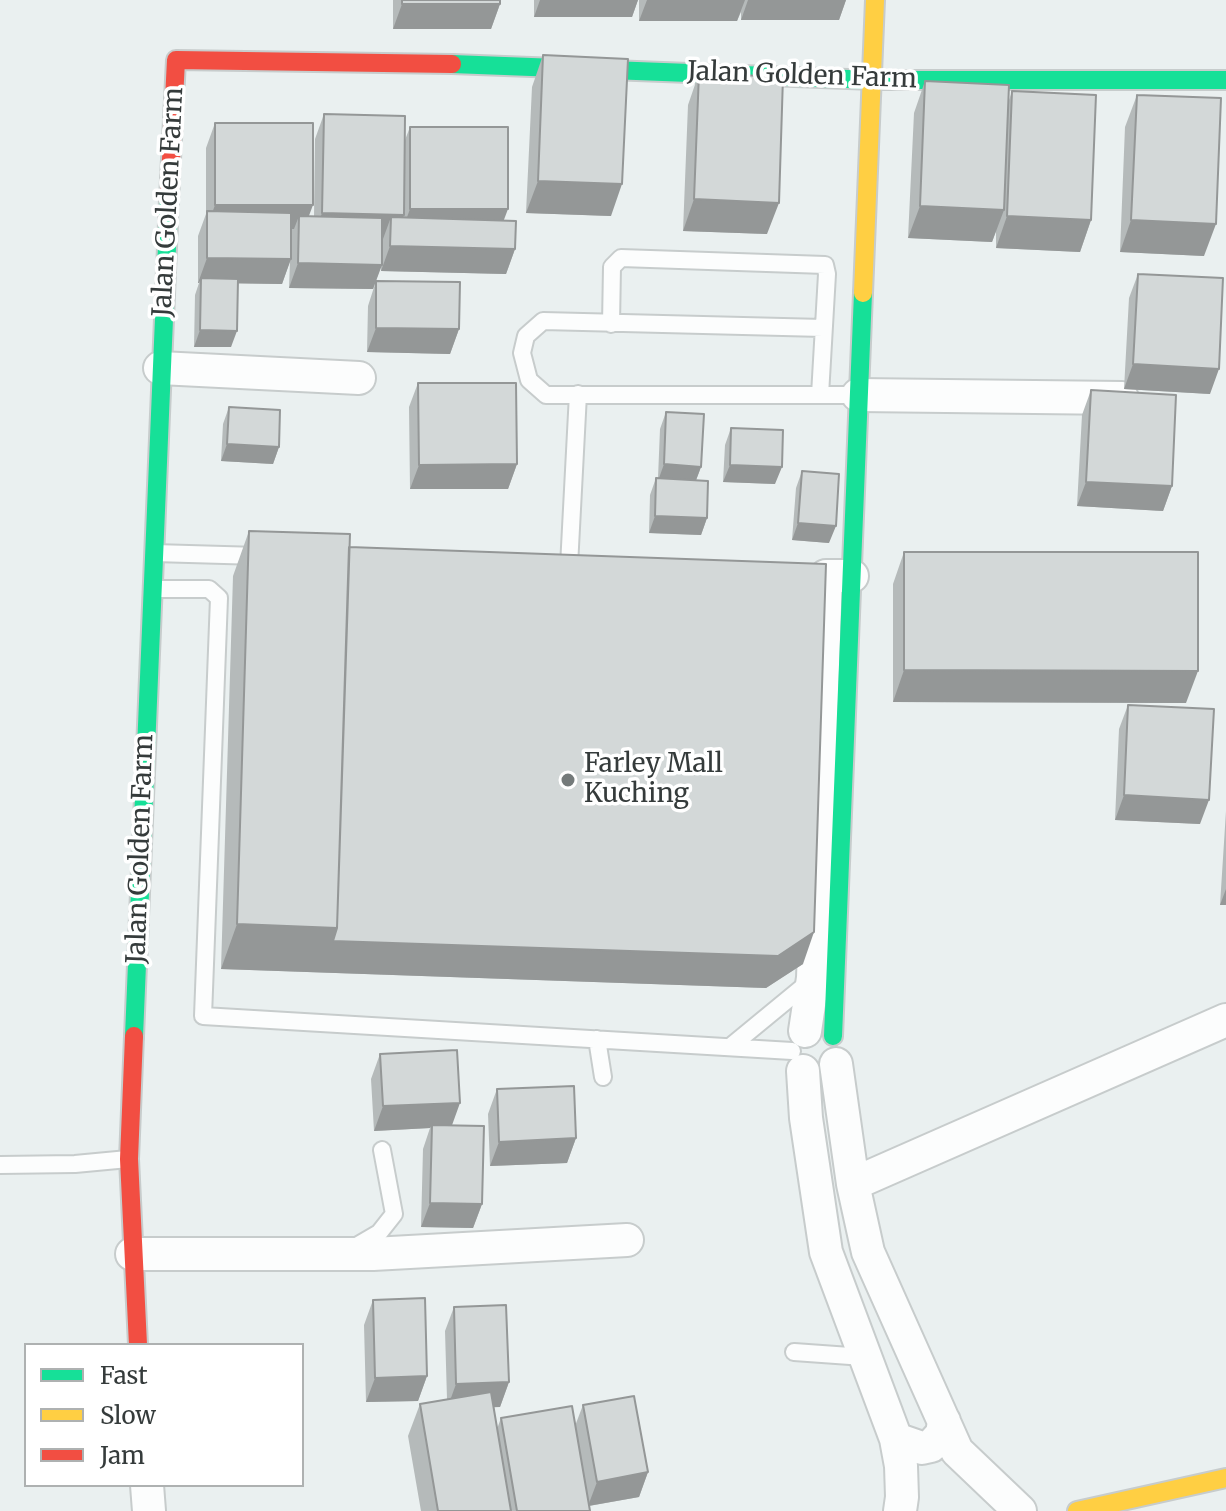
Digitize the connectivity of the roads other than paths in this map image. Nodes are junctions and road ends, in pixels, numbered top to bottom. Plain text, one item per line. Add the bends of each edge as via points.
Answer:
1 (875, 0) edge
2 (874, 80) junction
3 (1226, 80) edge
4 (844, 267) junction
5 (611, 324) junction
6 (823, 328) junction
7 (160, 368) junction
8 (359, 378) dead end
9 (578, 394) junction
10 (820, 395) junction
11 (858, 395) junction
12 (1122, 398) edge
13 (153, 553) junction
14 (276, 557) edge
15 (569, 566) edge
16 (830, 576) junction
17 (151, 589) junction
18 (813, 978) junction
19 (1226, 1020) edge
20 (597, 1039) junction
21 (730, 1047) junction
22 (814, 1050) junction
23 (603, 1077) dead end
24 (382, 1150) dead end
25 (129, 1159) junction
26 (0, 1165) edge
27 (853, 1184) junction
28 (627, 1240) dead end
29 (132, 1254) junction
30 (330, 1254) junction
31 (138, 1343) edge
32 (794, 1352) dead end
33 (864, 1357) junction
34 (944, 1421) junction
35 (896, 1439) junction
36 (1226, 1478) edge
37 (147, 1487) edge
38 (149, 1511) edge
39 (900, 1511) edge
40 (1020, 1511) edge
41 (1077, 1511) edge

1 - 2 main road
2 - 3 main road, Jalan Golden Farm
2 - 4 main road
2 - 7 main road, Jalan Golden Farm via 374,61 176,60
4 - 5 lane via 621,258 612,267
4 - 6 lane via 827,274
4 - 11 main road
5 - 6 lane
5 - 9 lane via 543,321 526,336 522,353 529,380 546,395
6 - 10 lane
7 - 8 street
7 - 13 main road, Jalan Golden Farm
9 - 10 lane
9 - 15 lane
10 - 11 lane
11 - 12 street
11 - 16 main road
13 - 14 lane
13 - 17 main road, Jalan Golden Farm
16 - 18 street
16 - 22 main road
17 - 20 lane via 209,589 219,598 203,1016
17 - 25 main road, Jalan Golden Farm
18 - 21 lane
18 - 22 street
19 - 27 street
20 - 21 lane
20 - 23 lane
21 - 22 lane
22 - 27 street
22 - 33 street via 806,1118 826,1252
24 - 30 lane via 394,1214 363,1244
25 - 26 lane
25 - 29 main road, Jalan Golden Farm
27 - 34 street via 868,1252
28 - 30 street
29 - 30 street
29 - 31 main road, Jalan Golden Farm
32 - 33 lane
33 - 35 street
34 - 35 street via 942,1434 931,1446
34 - 40 street via 957,1451
35 - 39 street
36 - 41 main road
37 - 38 street

